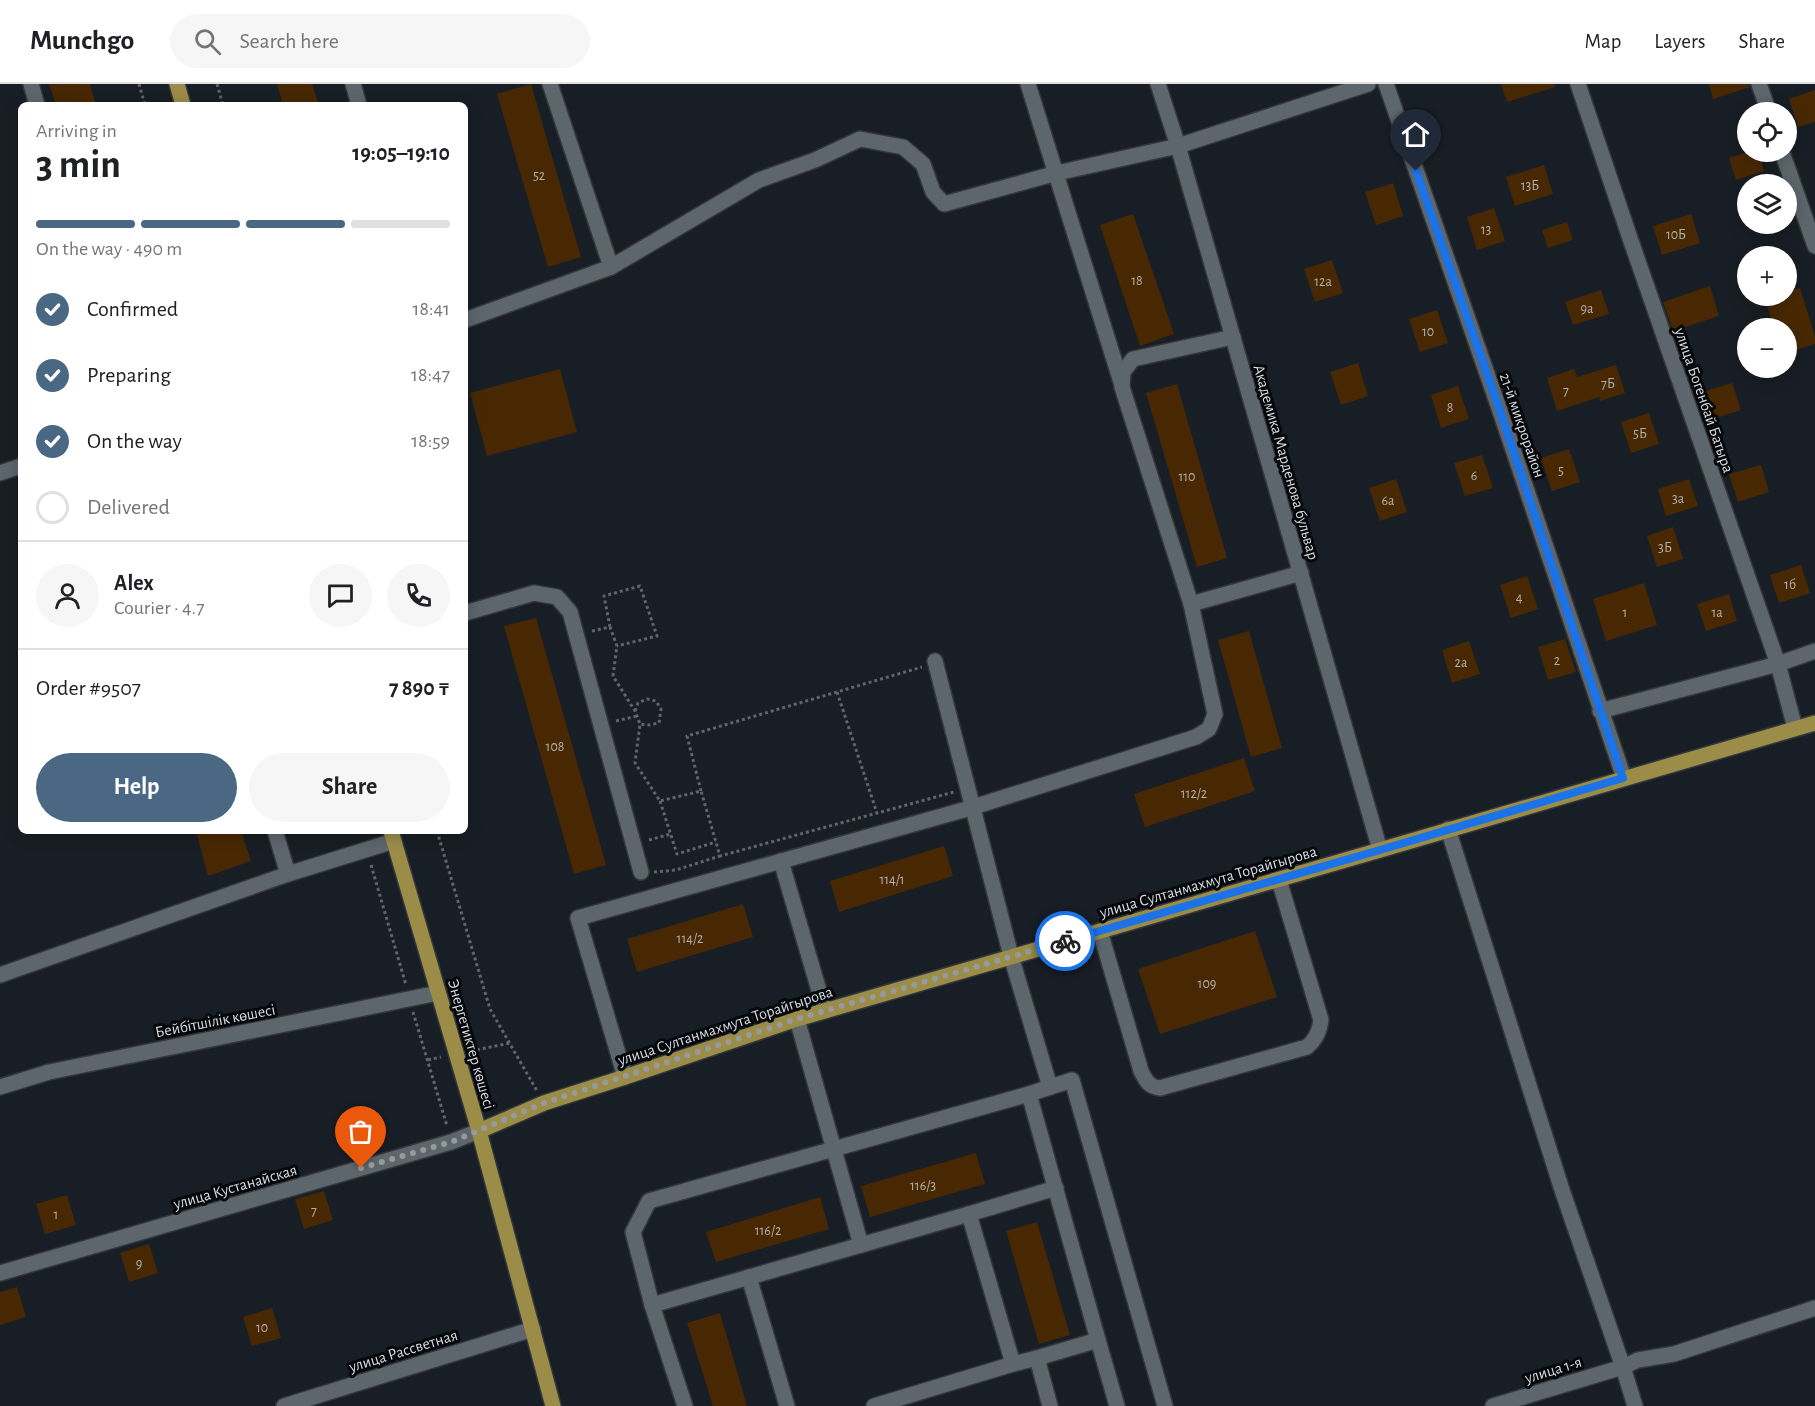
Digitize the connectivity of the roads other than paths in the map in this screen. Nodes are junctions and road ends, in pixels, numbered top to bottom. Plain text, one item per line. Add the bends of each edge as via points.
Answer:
1 (31, 84) edge
2 (177, 84) edge
3 (353, 84) edge
4 (550, 84) edge
5 (1028, 84) edge
6 (1158, 84) edge
7 (1368, 84) edge
8 (1386, 84) edge
9 (1578, 84) edge
10 (1759, 84) edge
11 (36, 102) edge
12 (182, 102) edge
13 (358, 102) edge
14 (1765, 102) edge
15 (1178, 147) junction
16 (1786, 162) edge
17 (1057, 173) junction
18 (1815, 246) edge
19 (611, 267) junction
20 (468, 319) edge
21 (1233, 337) junction
22 (1122, 387) junction
23 (18, 467) edge
24 (0, 473) edge
25 (1301, 573) junction
26 (1191, 604) junction
27 (468, 612) edge
28 (1815, 651) edge
29 (930, 663) road end
30 (1778, 664) junction
31 (1600, 711) junction
32 (1815, 723) edge
33 (1796, 728) junction
34 (1623, 778) junction
35 (970, 808) junction
36 (1448, 829) junction
37 (276, 834) edge
38 (392, 836) edge
39 (1380, 850) junction
40 (781, 861) junction
41 (642, 872) road end
42 (288, 874) junction
43 (1279, 880) junction
44 (1100, 931) junction
45 (1011, 956) junction
46 (0, 975) edge
47 (438, 993) junction
48 (825, 1011) junction
49 (797, 1019) junction
50 (625, 1077) junction
51 (0, 1087) edge
52 (1050, 1087) junction
53 (1029, 1094) junction
54 (479, 1131) junction
55 (834, 1149) junction
56 (1056, 1188) junction
57 (969, 1214) junction
58 (861, 1245) junction
59 (0, 1273) edge
60 (750, 1277) junction
61 (652, 1305) junction
62 (1815, 1308) edge
63 (533, 1329) junction
64 (1098, 1340) junction
65 (1037, 1358) junction
66 (1013, 1364) junction
67 (1623, 1367) junction
68 (284, 1406) edge
69 (553, 1406) edge
70 (685, 1406) edge
71 (787, 1406) edge
72 (874, 1406) edge
73 (1050, 1406) edge
74 (1117, 1406) edge
75 (1165, 1406) edge
76 (1493, 1406) edge
77 (1635, 1406) edge

1 - 11 street
2 - 12 main road
3 - 13 street
4 - 19 street
5 - 17 street
6 - 15 street, Академика Марденова бульвар
7 - 15 street
8 - 31 street, 21-й микрорайон
9 - 30 street, улица Богенбай Батыра
10 - 14 street
15 - 17 street
15 - 21 street, Академика Марденова бульвар
16 - 18 street
17 - 19 street via 944,204 933,192 923,164 903,147 860,139 759,180
17 - 22 street
19 - 20 street
21 - 22 street via 1133,358 1123,372
21 - 25 street, Академика Марденова бульвар
22 - 26 street
23 - 24 street
25 - 26 street
25 - 39 street, Академика Марденова бульвар
26 - 35 street via 1215,714 1209,729 1196,737
27 - 41 street via 534,593 557,597 570,612
28 - 30 street
29 - 35 street
30 - 31 street
30 - 33 street, улица Богенбай Батыра
31 - 34 street, 21-й микрорайон
32 - 33 main road, улица Султанмахмута Торайгырова
33 - 34 main road, улица Султанмахмута Торайгырова
34 - 36 main road, улица Султанмахмута Торайгырова
35 - 40 street
35 - 45 street
36 - 39 main road, улица Султанмахмута Торайгырова
36 - 67 street via 1562,1190
37 - 42 street
38 - 42 street
38 - 47 main road, Энергетиктер көшесі
39 - 43 main road, улица Султанмахмута Торайгырова
40 - 48 street
40 - 50 street via 578,918
42 - 46 street
43 - 44 main road, улица Султанмахмута Торайгырова
43 - 44 street via 1321,1020 1319,1032 1307,1047 1153,1087 1141,1071
44 - 45 main road, улица Султанмахмута Торайгырова
45 - 48 main road, улица Султанмахмута Торайгырова
45 - 52 street
47 - 51 street, Бейбітшілік көшесі via 49,1072
47 - 54 main road, Энергетиктер көшесі
48 - 49 main road, улица Султанмахмута Торайгырова
49 - 50 main road, улица Султанмахмута Торайгырова
49 - 55 street
50 - 54 main road, улица Султанмахмута Торайгырова via 544,1103
52 - 53 street
52 - 75 street via 1072,1080
53 - 55 street
53 - 56 street
54 - 59 street, улица Кустанайская
54 - 63 main road, Энергетиктер көшесі
55 - 58 street
55 - 61 street via 649,1201 633,1232
56 - 57 street
56 - 64 street
57 - 58 street
57 - 66 street
58 - 60 street
60 - 61 street
60 - 71 street
61 - 70 street
62 - 67 street, улица 1-я
63 - 68 street, улица Рассветная
63 - 69 main road, Энергетиктер көшесі
64 - 65 street
64 - 74 street
65 - 66 street
65 - 73 street
66 - 72 street
67 - 76 street, улица 1-я
67 - 77 street

